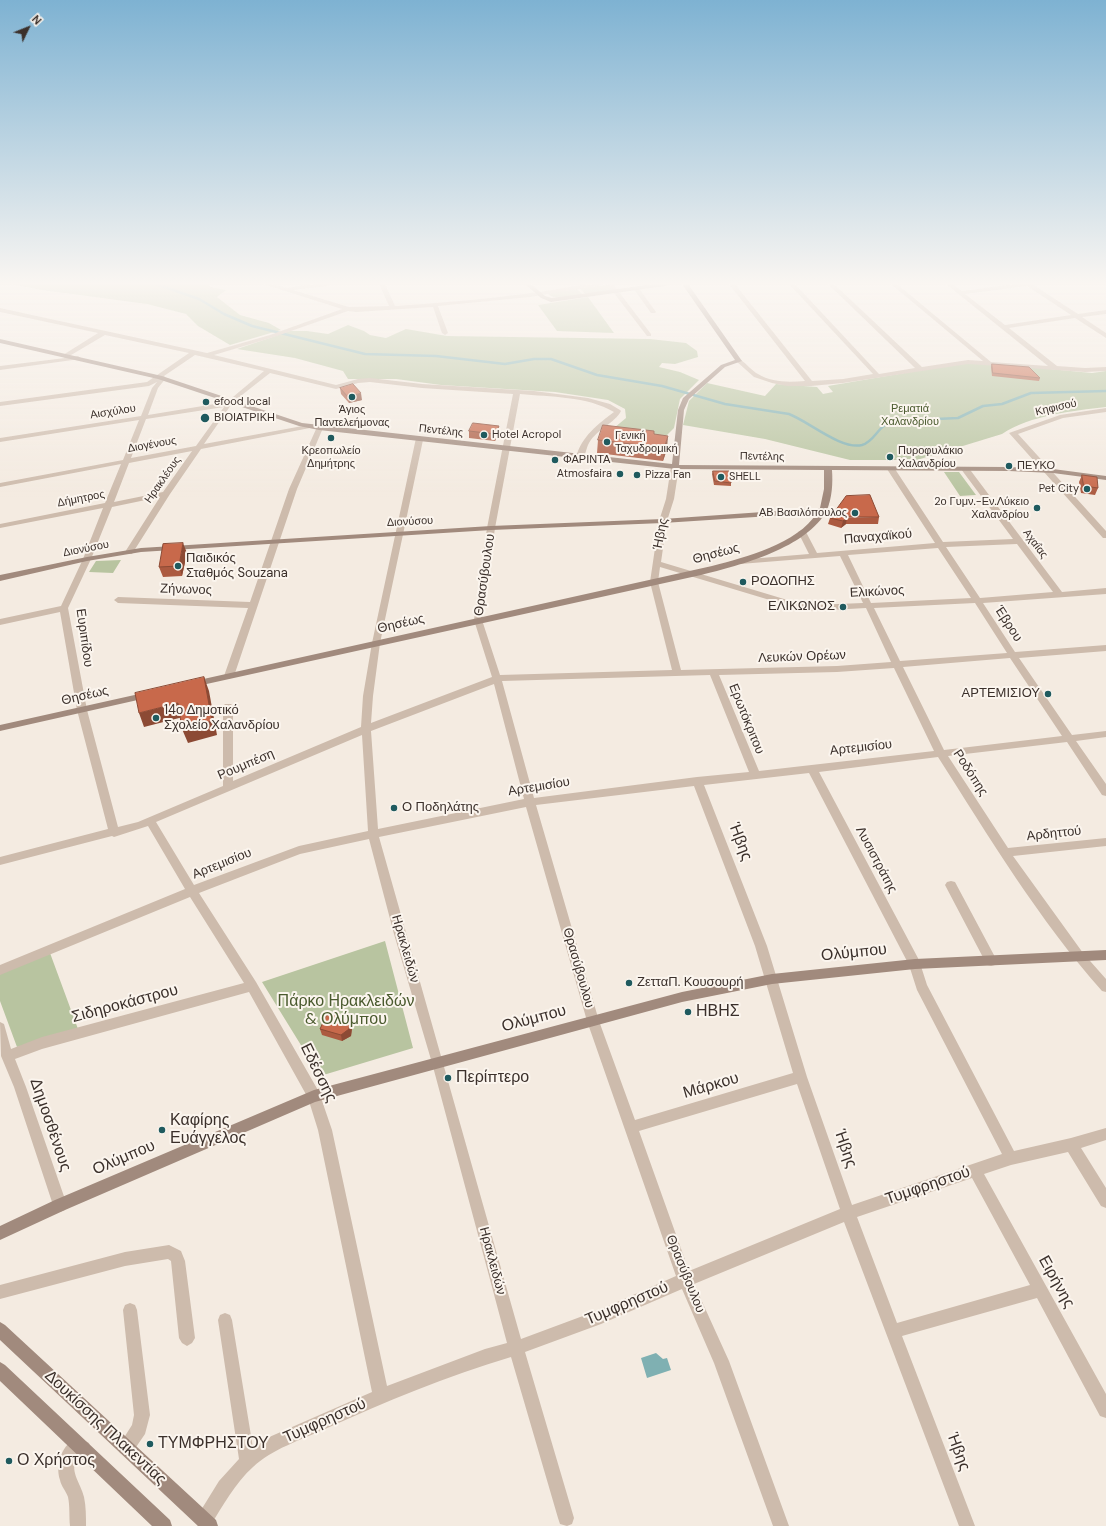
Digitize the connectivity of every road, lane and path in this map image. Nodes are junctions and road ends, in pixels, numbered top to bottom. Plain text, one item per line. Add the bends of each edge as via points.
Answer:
1 (62, 355) edge
2 (190, 355) edge
3 (206, 355) edge
4 (735, 355) edge
5 (788, 355) edge
6 (859, 355) edge
7 (906, 355) edge
8 (980, 355) edge
9 (1039, 355) edge
10 (65, 356) joint
11 (78, 358) junction
12 (739, 361) junction
13 (988, 362) junction
14 (0, 368) edge
15 (919, 368) junction
16 (1055, 368) junction
17 (1106, 369) edge
18 (268, 371) junction
19 (877, 375) junction
20 (162, 378) junction
21 (811, 384) junction
22 (152, 386) junction
23 (517, 392) junction
24 (230, 403) junction
25 (0, 404) edge
26 (1106, 410) edge
27 (144, 418) junction
28 (308, 427) junction
29 (319, 428) junction
30 (0, 440) edge
31 (420, 440) junction
32 (199, 447) junction
33 (506, 449) junction
34 (580, 457) junction
35 (126, 461) junction
36 (675, 467) junction
37 (828, 469) junction
38 (891, 469) junction
39 (966, 469) junction
40 (1046, 471) junction
41 (1067, 473) junction
42 (1106, 478) edge
43 (0, 485) edge
44 (1062, 488) junction
45 (166, 494) junction
46 (108, 505) junction
47 (823, 510) junction
48 (663, 522) junction
49 (0, 526) edge
50 (491, 528) junction
51 (802, 532) junction
52 (399, 534) junction
53 (1105, 534) edge
54 (1019, 541) junction
55 (276, 542) junction
56 (941, 545) junction
57 (129, 552) junction
58 (843, 553) junction
59 (814, 556) junction
60 (87, 559) junction
61 (740, 562) junction
62 (656, 563) junction
63 (693, 574) junction
64 (0, 578) edge
65 (654, 582) junction
66 (1106, 591) edge
67 (1059, 594) junction
68 (118, 600) dead end
69 (977, 601) junction
70 (253, 605) junction
71 (868, 606) junction
72 (64, 608) junction
73 (478, 620) junction
74 (0, 622) edge
75 (376, 643) junction
76 (1106, 648) edge
77 (1012, 654) junction
78 (897, 664) junction
79 (677, 672) junction
80 (714, 672) junction
81 (229, 676) junction
82 (498, 679) junction
83 (187, 686) edge
84 (156, 693) edge
85 (228, 706) dead end
86 (82, 710) junction
87 (0, 728) edge
88 (366, 729) junction
89 (1106, 734) edge
90 (1069, 738) junction
91 (941, 754) junction
92 (812, 768) junction
93 (755, 774) junction
94 (697, 781) junction
95 (228, 787) junction
96 (1106, 792) edge
97 (530, 802) junction
98 (150, 821) junction
99 (114, 833) junction
100 (373, 834) junction
101 (1106, 842) edge
102 (1005, 853) junction
103 (0, 861) edge
104 (951, 885) dead end
105 (192, 891) junction
106 (1106, 955) edge
107 (1079, 957) junction
108 (991, 961) junction
109 (915, 964) junction
110 (0, 970) edge
111 (772, 979) junction
112 (252, 986) junction
113 (1106, 988) edge
114 (593, 1021) junction
115 (0, 1028) edge
116 (7, 1056) junction
117 (438, 1062) junction
118 (801, 1077) junction
119 (314, 1096) junction
120 (631, 1127) junction
121 (1106, 1134) edge
122 (1071, 1145) junction
123 (1011, 1158) junction
124 (975, 1170) junction
125 (1106, 1201) edge
126 (60, 1205) junction
127 (848, 1213) junction
128 (0, 1233) edge
129 (685, 1280) junction
130 (1040, 1290) junction
131 (0, 1292) edge
132 (130, 1310) dead end
133 (225, 1320) dead end
134 (0, 1330) edge
135 (894, 1331) junction
136 (187, 1338) dead end
137 (516, 1348) junction
138 (0, 1370) edge
139 (381, 1396) junction
140 (1106, 1410) edge
141 (126, 1447) junction
142 (83, 1448) junction
143 (247, 1461) junction
144 (566, 1518) dead end
145 (207, 1523) edge
146 (78, 1526) edge
147 (164, 1526) edge
148 (781, 1526) edge
149 (967, 1526) edge

1 - 10 street, Πεντέλης
2 - 20 street, Ευριπίδου
3 - 18 street
4 - 12 street
5 - 21 street
6 - 19 street
7 - 15 street
8 - 13 street
9 - 16 street
10 - 11 street, Πεντέλης
11 - 14 street
11 - 20 street, Πεντέλης
12 - 21 street via 751,374 764,380 787,384
12 - 36 street via 727,364 686,398 681,410
13 - 15 street
13 - 16 street
15 - 19 street
16 - 17 street
18 - 23 street via 336,387 370,380
18 - 24 street
19 - 21 street
20 - 22 street, Ευριπίδου
20 - 24 street, Πεντέλης
22 - 25 street
22 - 27 street, Ευριπίδου
23 - 33 street, Θρασύβουλου
23 - 34 street via 604,404 617,409 617,413 589,438 580,451
24 - 27 street, Αισχύλου
24 - 28 street, Πεντέλης
24 - 32 street, Ηρακλέους
26 - 40 street, Κηφισού via 1062,416 1013,433
27 - 30 street, Αισχύλου
27 - 35 street, Ευριπίδου
28 - 29 street, Πεντέλης
28 - 32 street, Διογένους
29 - 31 street, Πεντέλης
29 - 55 street via 306,454
31 - 33 street, Πεντέλης
31 - 52 street, Ηρακλειδών
32 - 35 street, Διογένους
32 - 45 street, Ηρακλέους
33 - 34 street, Πεντέλης
33 - 50 street, Θρασύβουλου
34 - 36 street, Πεντέλης
35 - 43 street, Διογένους
35 - 46 street, Ευριπίδου
36 - 37 street, Πεντέλης
36 - 48 street, Ήβης
37 - 38 street, Πεντέλης
37 - 47 street, Θησέως via 828,492
38 - 39 street, Πεντέλης
38 - 56 street, Έβρου
39 - 40 street, Πεντέλης
39 - 54 street, Αχαΐας
40 - 41 street, Πεντέλης
40 - 44 street
41 - 42 street, Πεντέλης
41 - 44 street
44 - 53 street
45 - 46 street, Δήμητρος
45 - 57 street, Ηρακλέους
46 - 49 street, Δήμητρος
46 - 60 street, Ευριπίδου
47 - 48 street, Διονύσου
47 - 51 street, Θησέως
48 - 50 street, Διονύσου
48 - 62 street, Ήβης
50 - 52 street, Διονύσου
50 - 73 street, Θρασύβουλου
51 - 59 street
51 - 61 street, Θησέως via 775,548
52 - 55 street, Διονύσου
52 - 75 street, Ηρακλειδών
54 - 56 street, Παναχαϊκού
54 - 67 street, Αχαΐας
55 - 57 street, Διονύσου
55 - 70 street
56 - 58 street, Παναχαϊκού
56 - 69 street, Έβρου
57 - 60 street, Διονύσου
58 - 59 street, Παναχαϊκού
58 - 71 street, Ροδόπης
59 - 61 street, Παναχαϊκού
60 - 64 street, Διονύσου
60 - 72 street, Ευριπίδου
61 - 63 street, Θησέως
62 - 63 street, Ελικώνος
62 - 65 street, Ήβης
63 - 65 street, Θησέως
63 - 71 street, Ελικώνος via 802,606
65 - 73 street, Θησέως
65 - 79 street, Ήβης
66 - 67 street, Ελικώνος
67 - 69 street, Ελικώνος
68 - 70 street, Ζήνωνος
69 - 71 street, Ελικώνος
69 - 77 street, Έβρου
70 - 81 street
71 - 78 street, Ροδόπης
72 - 74 street
72 - 86 street, Ευριπίδου
73 - 75 street, Θησέως
73 - 82 street, Θρασύβουλου
75 - 81 street, Θησέως
75 - 88 street, Ηρακλειδών
76 - 77 street, Λευκών Ορέων
77 - 78 street, Λευκών Ορέων
77 - 90 street, Έβρου
78 - 80 street, Λευκών Ορέων via 837,669
78 - 91 street, Ροδόπης
79 - 80 street, Λευκών Ορέων
79 - 82 street, Λευκών Ορέων
80 - 93 street, Ερωτόκριτου
81 - 83 street, Θησέως
82 - 88 street, Ρουμπέση
82 - 97 street, Θρασύβουλου
84 - 86 street, Θησέως
85 - 95 street
86 - 87 street, Θησέως
86 - 99 street, Ευριπίδου
88 - 95 street, Ρουμπέση
88 - 100 street, Ηρακλειδών
89 - 90 street, Αρτεμισίου
90 - 91 street, Αρτεμισίου
90 - 96 street, Έβρου
91 - 92 street, Αρτεμισίου
91 - 102 street, Ροδόπης
92 - 93 street, Αρτεμισίου
92 - 109 street, Λυσιστράτης
93 - 94 street, Αρτεμισίου
94 - 97 street, Αρτεμισίου
94 - 111 street, Ήβης
95 - 98 street, Ρουμπέση
97 - 100 street, Αρτεμισίου
97 - 114 street, Θρασύβουλου
98 - 99 street, Ρουμπέση
98 - 105 street, Εδέσσης
99 - 103 street, Ρουμπέση
100 - 105 street, Αρτεμισίου via 299,850
100 - 117 street, Ηρακλειδών
101 - 102 street, Αρδηττού
102 - 107 street, Ροδόπης
104 - 108 street
105 - 110 street, Αρτεμισίου
105 - 112 street, Εδέσσης
106 - 107 street, Ολύμπου
107 - 108 street, Ολύμπου
107 - 113 street, Ροδόπης
108 - 109 street, Ολύμπου
109 - 111 street, Ολύμπου
109 - 123 street via 922,986
111 - 114 street, Ολύμπου via 682,997
111 - 118 street, Ήβης
112 - 116 street, Σιδηροκάστρου via 42,1043
112 - 119 street, Εδέσσης
114 - 117 street, Ολύμπου
114 - 120 street, Θρασύβουλου
115 - 116 street, Δημοσθένους
116 - 126 street, Δημοσθένους
117 - 119 street, Ολύμπου
117 - 137 street, Ηρακλειδών
118 - 120 street, Μάρκου
118 - 127 street, Ήβης
119 - 126 street, Ολύμπου
119 - 139 street, Εδέσσης via 325,1130
120 - 129 street, Θρασύβουλου
121 - 122 street, Τυμφρηστού
122 - 123 street, Τυμφρηστού
122 - 125 street
123 - 124 street, Τυμφρηστού
124 - 127 street, Τυμφρηστού
124 - 130 street, Ειρήνης
126 - 128 street, Ολύμπου
127 - 129 street, Τυμφρηστού
127 - 135 street, Ήβης
129 - 137 street, Τυμφρηστού via 601,1317
129 - 148 street, Θρασύβουλου via 721,1361
130 - 135 street
130 - 140 street, Ειρήνης
131 - 136 street via 103,1264 168,1252 176,1256 178,1261
132 - 141 street via 142,1415 138,1428
133 - 143 street
134 - 141 street, Δουκίσσης Πλακεντίας
135 - 149 street, Ήβης
137 - 139 street, Τυμφρηστού
137 - 144 street, Ηρακλειδών
138 - 142 street
139 - 143 street, Τυμφρηστού via 273,1444
141 - 145 street, Δουκίσσης Πλακεντίας
142 - 146 street via 78,1445 72,1451 66,1467 68,1480 76,1497
142 - 147 street
143 - 145 street, Τυμφρηστού via 225,1487

